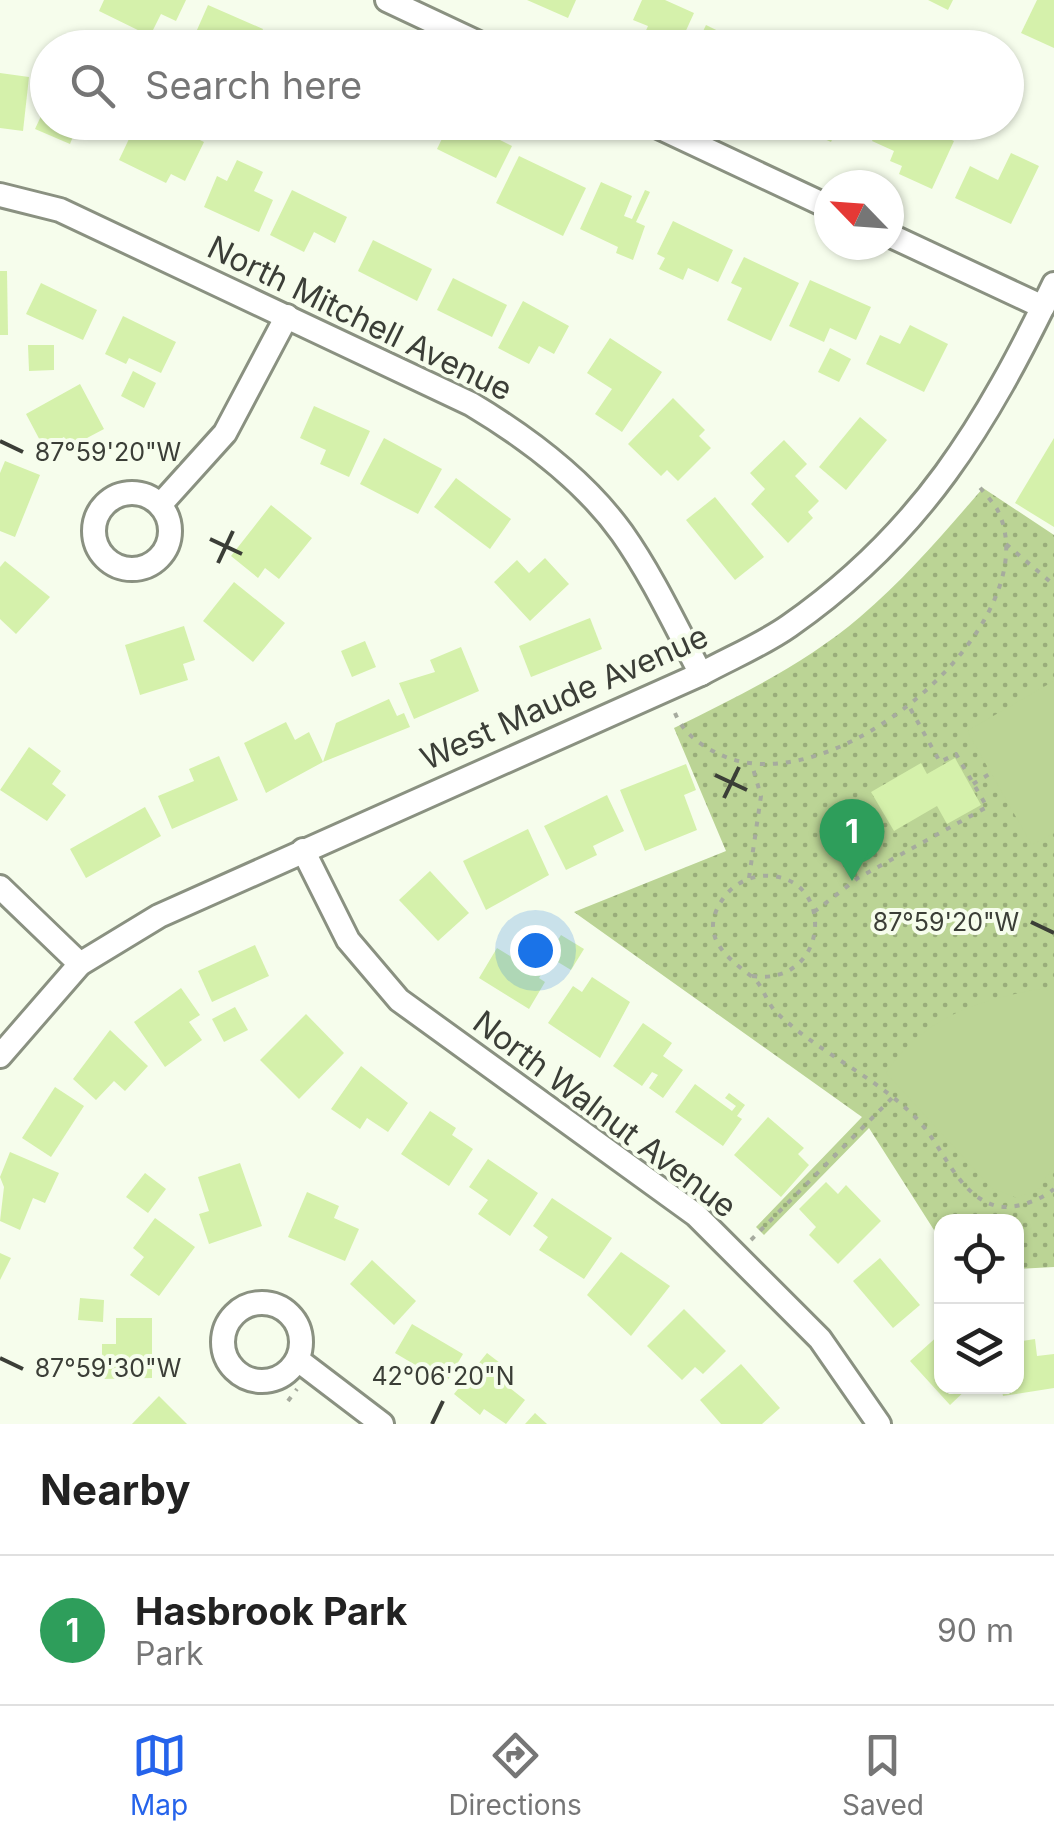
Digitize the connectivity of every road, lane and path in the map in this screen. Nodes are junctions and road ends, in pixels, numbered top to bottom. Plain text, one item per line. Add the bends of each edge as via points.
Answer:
1 (387, 0) edge
2 (450, 30) edge
3 (686, 140) edge
4 (0, 194) edge
5 (814, 200) edge
6 (904, 242) edge
7 (1054, 284) edge
8 (1042, 307) junction
9 (288, 316) junction
10 (978, 485) dead end
11 (160, 505) dead end
12 (1006, 544) junction
13 (1054, 585) edge
14 (701, 674) junction
15 (664, 690) junction
16 (910, 708) junction
17 (752, 764) junction
18 (991, 774) dead end
19 (973, 784) junction
20 (304, 850) junction
21 (749, 878) junction
22 (0, 888) edge
23 (814, 912) junction
24 (80, 964) junction
25 (752, 976) junction
26 (0, 1056) edge
27 (892, 1098) junction
28 (1054, 1189) edge
29 (737, 1256) junction
30 (298, 1360) dead end
31 (382, 1424) edge
32 (879, 1424) edge

1 - 2 street
3 - 5 street
4 - 9 street, North Mitchell Avenue via 60,210
6 - 8 street
7 - 8 street, West Maude Avenue
8 - 14 street, West Maude Avenue via 983,423 932,494 873,558 788,627
9 - 11 street via 225,433
9 - 14 street, North Mitchell Avenue via 471,404 556,465 620,531
10 - 12 path via 999,512
12 - 13 path
12 - 16 path via 1001,584 983,620 944,676
14 - 15 street, West Maude Avenue
15 - 17 path via 678,722 700,744
15 - 20 street, West Maude Avenue
16 - 17 path via 837,750 796,762
16 - 19 path via 940,762 956,754
17 - 21 path via 761,796
18 - 19 path
19 - 23 path via 987,807 858,878
20 - 24 street, West Maude Avenue via 159,916
20 - 29 street, North Walnut Avenue via 348,940 399,1000 696,1215
21 - 23 path via 789,881
21 - 25 path via 720,902 715,938 731,964
22 - 24 street
23 - 25 path via 814,942 805,959 774,977
24 - 26 street, West Maude Avenue
25 - 27 path via 774,1011
27 - 28 path via 917,1118 973,1193 998,1206 1017,1206
27 - 29 path
29 - 32 street, North Walnut Avenue via 820,1339
30 - 31 street

